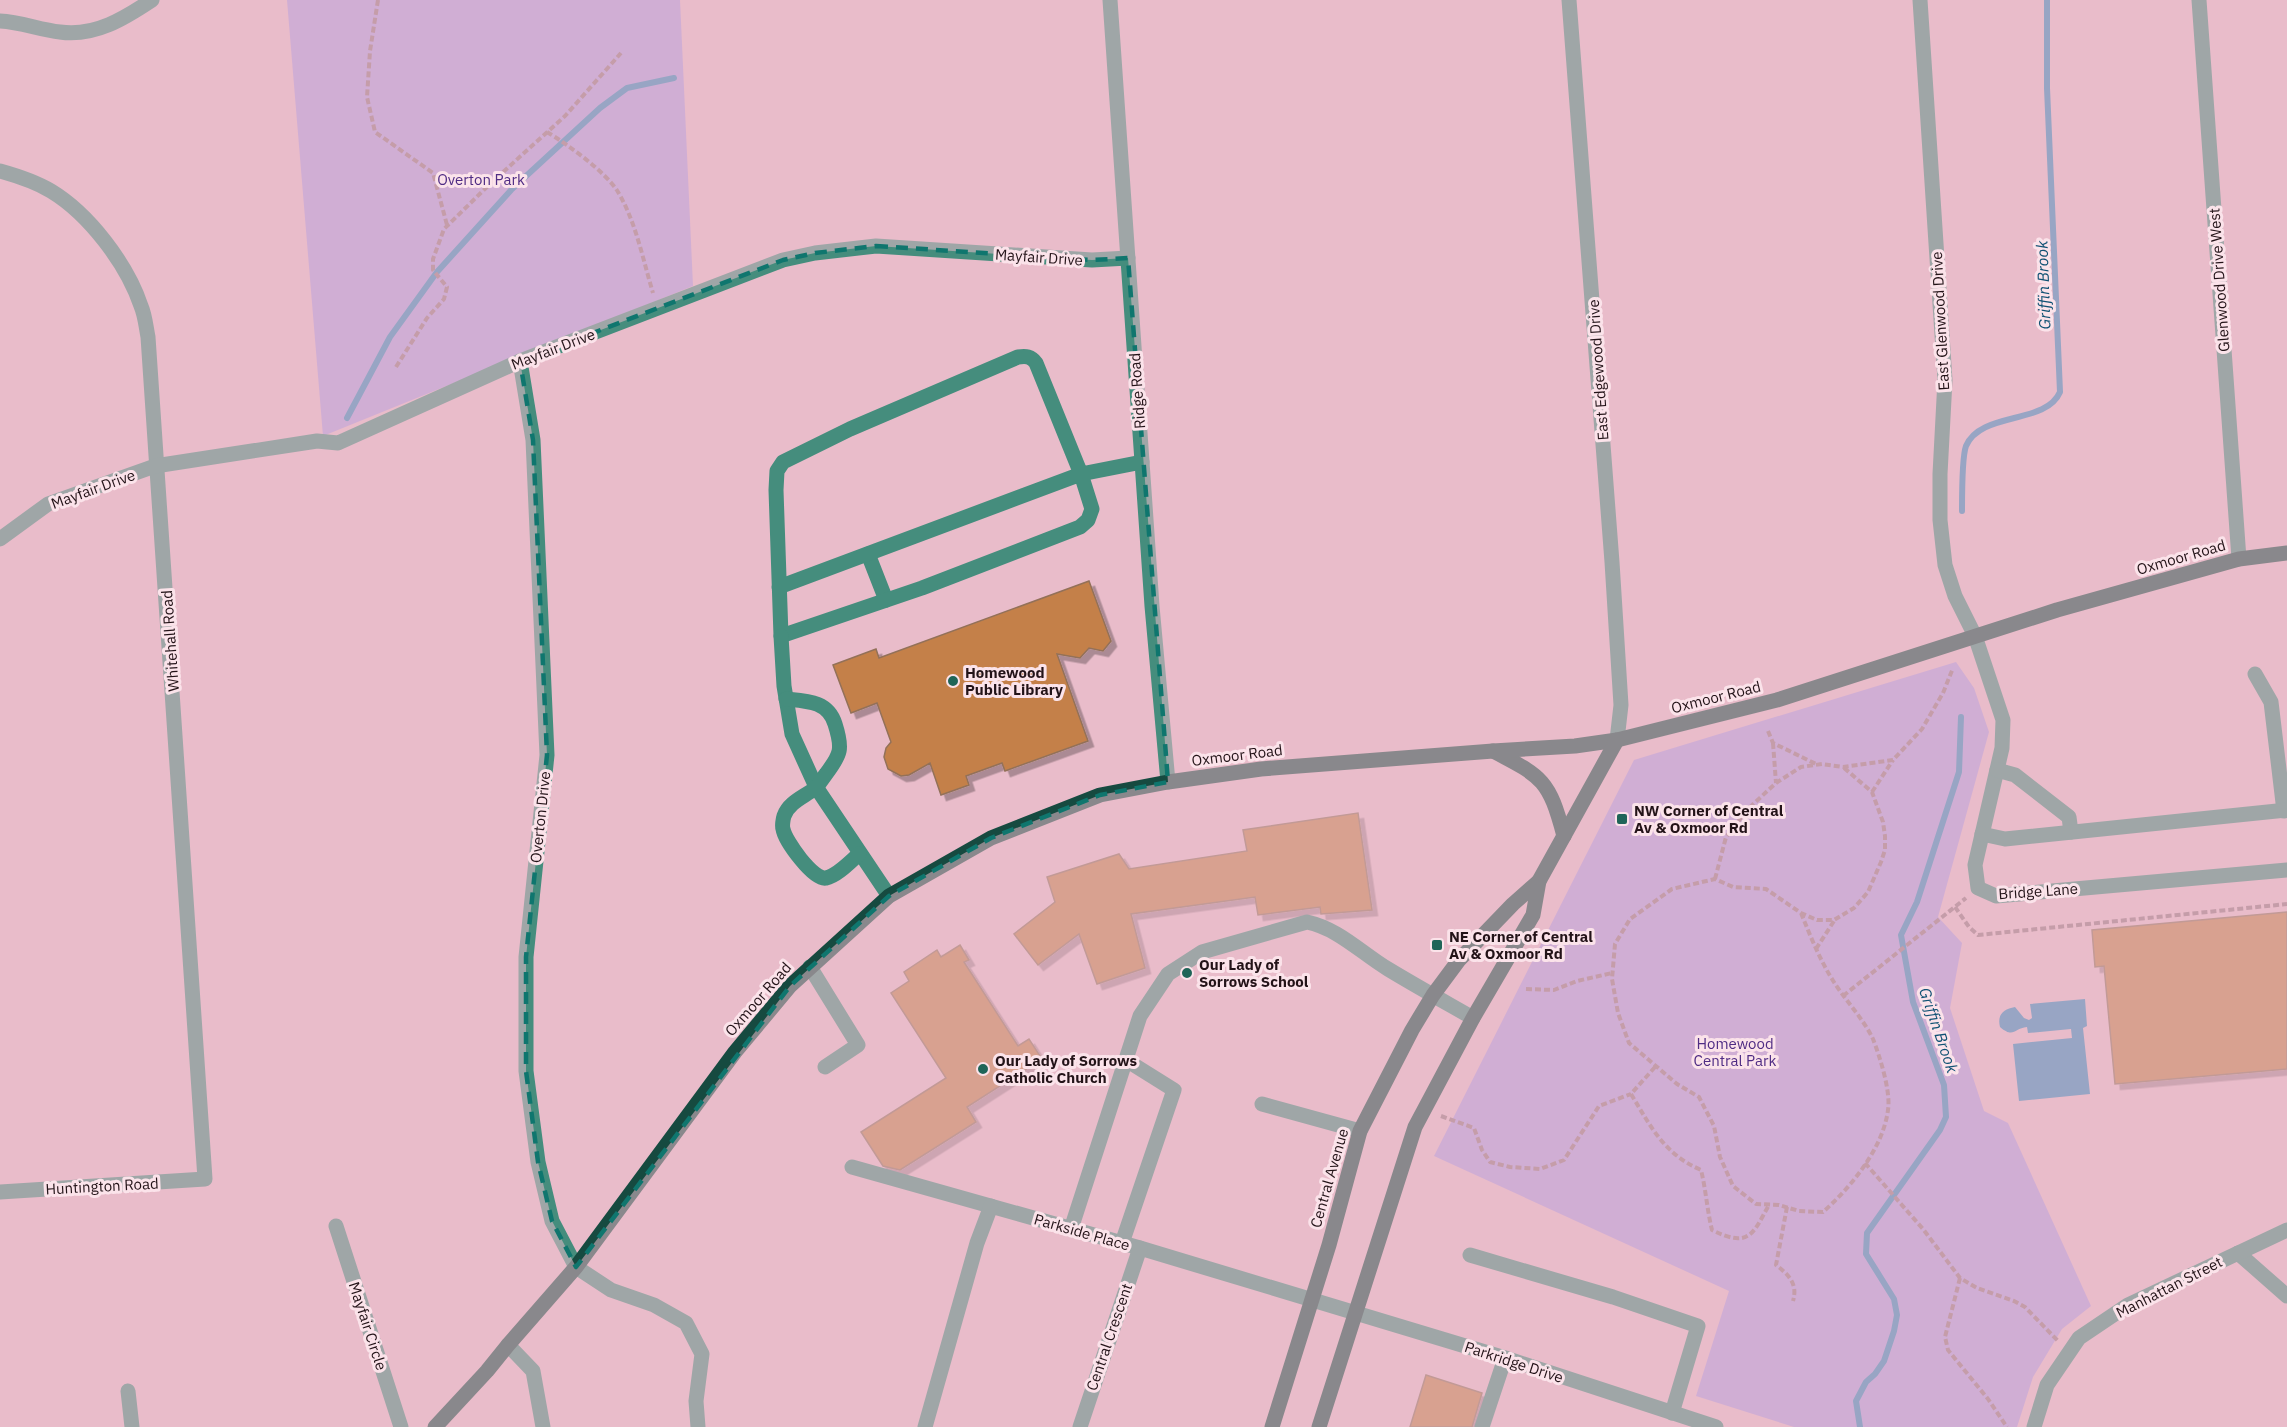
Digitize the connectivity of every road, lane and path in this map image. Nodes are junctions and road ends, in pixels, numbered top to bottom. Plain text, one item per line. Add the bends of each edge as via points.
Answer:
1 (152, 0) edge
2 (378, 0) edge
3 (1110, 0) edge
4 (1569, 0) edge
5 (1920, 0) edge
6 (2199, 0) edge
7 (0, 21) edge
8 (621, 53) dead end
9 (547, 132) junction
10 (0, 171) edge
11 (448, 226) junction
12 (1128, 258) junction
13 (657, 308) junction
14 (520, 361) junction
15 (396, 367) dead end
16 (1142, 462) junction
17 (155, 466) junction
18 (1081, 474) junction
19 (0, 538) edge
20 (868, 554) junction
21 (2287, 554) edge
22 (2239, 560) junction
23 (779, 587) junction
24 (886, 600) junction
25 (782, 636) junction
26 (1975, 636) junction
27 (1953, 668) dead end
28 (2255, 674) dead end
29 (786, 699) junction
30 (1768, 732) dead end
31 (1617, 740) junction
32 (1773, 744) junction
33 (1493, 751) junction
34 (1893, 760) junction
35 (1816, 764) junction
36 (1843, 767) junction
37 (1997, 770) junction
38 (1168, 782) junction
39 (1776, 783) junction
40 (816, 788) junction
41 (1872, 792) junction
42 (2285, 810) edge
43 (2071, 832) junction
44 (1982, 834) junction
45 (1564, 836) junction
46 (860, 854) junction
47 (2287, 870) edge
48 (1715, 879) junction
49 (1539, 881) junction
50 (1978, 888) junction
51 (889, 896) junction
52 (2287, 904) edge
53 (1955, 907) junction
54 (1801, 913) junction
55 (1834, 920) junction
56 (1816, 949) junction
57 (810, 967) junction
58 (1612, 974) junction
59 (1526, 989) dead end
60 (1433, 995) junction
61 (1843, 996) junction
62 (1473, 1018) junction
63 (1126, 1060) junction
64 (825, 1067) dead end
65 (1655, 1067) junction
66 (1631, 1094) junction
67 (1262, 1104) dead end
68 (1441, 1116) dead end
69 (1360, 1131) junction
70 (1865, 1163) junction
71 (852, 1167) dead end
72 (205, 1179) joint
73 (0, 1192) edge
74 (1769, 1205) junction
75 (991, 1206) junction
76 (1787, 1207) junction
77 (336, 1226) dead end
78 (1071, 1229) junction
79 (2287, 1230) edge
80 (1122, 1243) junction
81 (1140, 1248) junction
82 (2238, 1253) junction
83 (1470, 1255) dead end
84 (576, 1267) junction
85 (1960, 1278) junction
86 (2287, 1296) edge
87 (1311, 1300) junction
88 (1793, 1301) dead end
89 (1355, 1314) junction
90 (508, 1345) junction
91 (2070, 1351) junction
92 (1505, 1358) junction
93 (128, 1391) dead end
94 (1672, 1413) junction
95 (1688, 1423) edge
96 (132, 1427) edge
97 (401, 1427) edge
98 (435, 1427) edge
99 (543, 1427) edge
100 (698, 1427) edge
101 (925, 1427) edge
102 (1080, 1427) edge
103 (1272, 1427) edge
104 (1319, 1427) edge
105 (1482, 1427) edge
106 (1716, 1427) edge
107 (2007, 1427) edge
108 (2034, 1427) edge

1 - 7 street via 112,24 86,32 61,33
2 - 11 path via 367,98 375,132 433,173
3 - 12 street, Ridge Road
4 - 31 street, East Edgewood Drive via 1612,562 1621,705
5 - 26 street, East Glenwood Drive via 1945,380 1940,520 1955,596
6 - 22 street, Glenwood Drive West
8 - 9 path
9 - 11 path
9 - 13 path via 570,147 617,190 629,214
10 - 17 street, Whitehall Road via 51,191 81,213 124,270 141,306 148,337
11 - 15 path via 436,250 433,270 447,287 444,299
12 - 13 street, Mayfair Drive via 1092,260 903,247 844,248 783,260
12 - 16 street, Ridge Road
13 - 14 street, Mayfair Drive
14 - 17 street, Mayfair Drive via 338,443 317,441
14 - 84 street, Overton Drive via 533,440 547,755 526,957 526,1071 538,1162 552,1221
16 - 18 street
16 - 38 street, Ridge Road
17 - 19 street, Mayfair Drive via 48,504
17 - 72 street, Whitehall Road
18 - 20 street
18 - 23 street via 1036,363 1026,356 1018,357 783,462 777,471 776,490
18 - 24 street via 1092,509 1080,527
20 - 23 street
20 - 24 street
21 - 22 main road, Oxmoor Road
22 - 26 main road, Oxmoor Road
23 - 25 street
24 - 25 street
25 - 29 street
26 - 31 main road, Oxmoor Road via 1777,700
26 - 37 street, Bridge Lane via 2003,720
27 - 34 path via 1922,729
28 - 42 street via 2271,702
29 - 40 street via 792,734
29 - 40 street via 822,705 833,718 840,741 839,757
30 - 32 path
31 - 33 main road, Oxmoor Road
31 - 45 main road, Central Avenue
32 - 35 path
32 - 39 path
33 - 38 main road, Oxmoor Road via 1261,769
33 - 45 main road via 1544,783 1556,804
34 - 36 path
34 - 41 path
35 - 36 path
35 - 39 path via 1802,767
36 - 41 path
37 - 43 street via 2015,775 2069,817
37 - 44 street, Bridge Lane
38 - 51 main road, Oxmoor Road via 1100,795 991,838
39 - 48 path via 1726,837
40 - 46 street
40 - 46 street via 790,805 782,827 785,835 810,870 824,879
41 - 55 path via 1883,822 1883,856 1868,892 1854,908
42 - 43 street
43 - 44 street via 2005,839
44 - 50 street, Bridge Lane via 1975,865
45 - 49 main road, Central Avenue
46 - 51 street
47 - 50 street, Bridge Lane via 1996,896
48 - 54 path via 1733,887 1766,889
48 - 58 path via 1672,889 1630,919 1615,944
49 - 60 main road, Central Avenue via 1459,960
49 - 62 main road, Central Avenue via 1533,915
50 - 53 path
51 - 57 main road, Oxmoor Road
52 - 53 path via 1978,935
53 - 61 path
54 - 55 path via 1817,920
54 - 56 path
55 - 56 path
56 - 61 path
57 - 64 street via 858,1045
57 - 84 main road, Oxmoor Road via 735,1052
58 - 59 path via 1554,990
58 - 65 path via 1617,1013 1629,1043
60 - 62 street
60 - 63 street via 1342,936 1307,922 1202,952 1168,975 1140,1016
60 - 69 main road, Central Avenue
61 - 70 path via 1872,1038 1885,1078 1889,1109 1880,1137
62 - 89 main road, Central Avenue via 1415,1127
63 - 78 street
63 - 80 street via 1174,1090
65 - 66 path
65 - 74 path via 1699,1097 1714,1126 1720,1157 1733,1186 1756,1204
66 - 68 path via 1599,1106 1564,1160 1540,1169 1490,1162 1474,1128
66 - 74 path via 1647,1123 1671,1152 1701,1170 1712,1230 1726,1237 1746,1237 1758,1229
67 - 69 street
69 - 87 main road, Central Avenue
70 - 76 path via 1846,1191 1822,1212
70 - 85 path
71 - 75 street, Parkside Place
72 - 73 street, Huntington Road
74 - 76 path
75 - 78 street, Parkside Place
75 - 101 street
76 - 88 path via 1776,1265 1790,1275
77 - 97 street, Mayfair Circle
78 - 80 street, Parkside Place
79 - 82 street, Manhattan Street
80 - 81 street, Parkside Place
81 - 87 street, Parkside Place
81 - 102 street, Central Crescent
82 - 86 street
82 - 91 street, Manhattan Street via 2128,1305 2079,1338
83 - 94 street via 1698,1326
84 - 90 main road, Oxmoor Road
84 - 100 street via 611,1290 654,1305 686,1323 702,1354 696,1401
85 - 91 path via 2025,1307
85 - 107 path via 1945,1337 1948,1350
87 - 89 street, Parkridge Drive
87 - 103 main road, Central Avenue
89 - 92 street, Parkridge Drive
89 - 104 main road, Central Avenue
90 - 98 main road, Oxmoor Road
90 - 99 street via 533,1371
91 - 108 street, Manhattan Street via 2047,1385
92 - 94 street, Parkridge Drive
92 - 105 street
93 - 96 street
94 - 95 street, Parkridge Drive
95 - 106 street, Parkridge Drive

